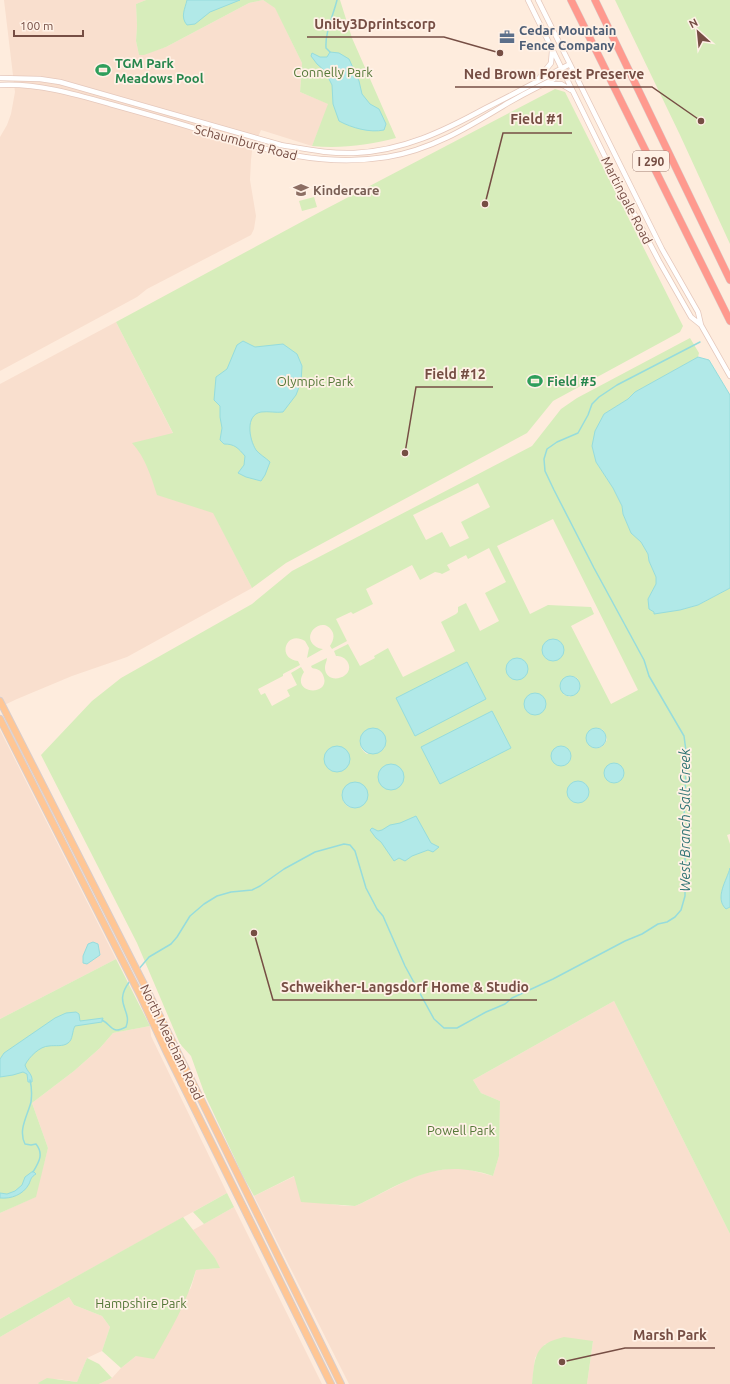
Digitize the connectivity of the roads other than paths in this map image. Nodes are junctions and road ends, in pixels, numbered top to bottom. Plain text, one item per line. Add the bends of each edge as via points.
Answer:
1 (528, 0) edge
2 (538, 0) edge
3 (571, 0) edge
4 (595, 0) edge
5 (552, 50) junction
6 (570, 64) junction
7 (562, 69) junction
8 (573, 70) junction
9 (564, 74) junction
10 (0, 78) edge
11 (534, 84) junction
12 (545, 84) junction
13 (0, 85) edge
14 (573, 91) junction
15 (730, 280) edge
16 (730, 321) edge
17 (701, 325) junction
18 (730, 376) edge
19 (0, 701) edge
20 (0, 719) edge
21 (332, 1384) edge
22 (341, 1384) edge

1 - 5 street, Martingale Road
2 - 6 street, Martingale Road
3 - 16 highway, I 290
4 - 15 highway, I 290
5 - 7 street, Martingale Road
5 - 11 street via 551,63
6 - 7 street, Schaumburg Road
6 - 8 street, Martingale Road
7 - 9 street, Martingale Road
7 - 11 street, Schaumburg Road
8 - 9 street, Schaumburg Road
8 - 17 street, Martingale Road via 662,249 698,312
9 - 12 street, Schaumburg Road
9 - 14 street, Martingale Road
10 - 11 street, Schaumburg Road via 60,82 282,145 341,153 385,149 416,141 464,121
12 - 13 street, Schaumburg Road via 452,136 388,157 340,161 298,157 263,149 76,95 39,88
12 - 14 street via 561,84
14 - 17 street, Martingale Road via 668,277 691,317
17 - 18 street, Martingale Road
19 - 22 main road, North Meacham Road via 142,980
20 - 21 main road, North Meacham Road

